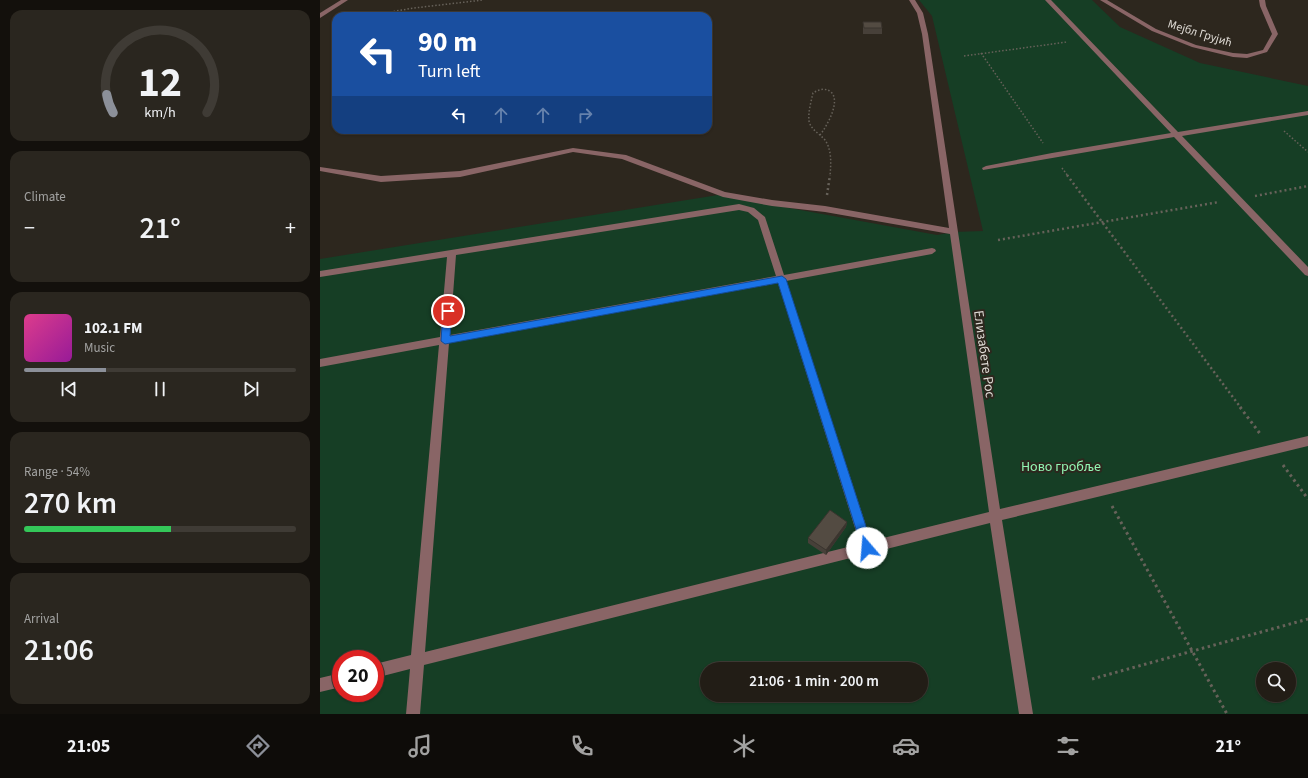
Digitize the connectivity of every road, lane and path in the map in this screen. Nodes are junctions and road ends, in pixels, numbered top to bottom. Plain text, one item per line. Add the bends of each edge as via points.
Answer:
1 (345, 0) edge
2 (483, 0) edge
3 (912, 0) edge
4 (1048, 0) edge
5 (1104, 0) edge
6 (1262, 0) edge
7 (390, 12) edge
8 (320, 16) edge
9 (1085, 40) junction
10 (981, 54) junction
11 (964, 56) dead end
12 (1308, 113) edge
13 (1271, 119) junction
14 (820, 135) junction
15 (1175, 135) junction
16 (1308, 152) edge
17 (1052, 155) junction
18 (986, 168) dead end
19 (320, 169) edge
20 (1308, 186) edge
21 (1237, 199) junction
22 (825, 209) junction
23 (1101, 222) junction
24 (954, 232) junction
25 (998, 240) dead end
26 (932, 251) dead end
27 (452, 252) junction
28 (1308, 273) edge
29 (320, 274) edge
30 (782, 279) junction
31 (445, 341) junction
32 (320, 363) edge
33 (1308, 441) edge
34 (1272, 449) junction
35 (1103, 490) junction
36 (1308, 499) edge
37 (995, 516) junction
38 (867, 548) junction
39 (1308, 619) edge
40 (1192, 651) junction
41 (418, 661) junction
42 (384, 669) edge
43 (1092, 680) dead end
44 (332, 682) edge
45 (320, 685) edge
46 (413, 714) edge
47 (1026, 714) edge
48 (1227, 714) edge

1 - 8 street
2 - 7 path
3 - 24 street, Елизабете Рос via 920,13 925,34
4 - 9 street
5 - 6 street, Мејбл Грујић via 1161,33 1194,46 1247,56 1265,51 1276,34
9 - 10 path
9 - 15 street
10 - 11 path
10 - 17 path
12 - 13 street
13 - 15 street
13 - 16 path
14 - 14 path via 808,121 812,93 819,89 827,89 833,93 834,99 831,115
14 - 22 path via 826,142 829,154 830,171
15 - 17 street
15 - 21 street
17 - 18 street
17 - 23 path
19 - 22 street via 381,179 460,174 573,150 624,157 723,194
20 - 21 path
21 - 23 path
21 - 28 street
22 - 24 street
23 - 25 path
23 - 34 path
24 - 37 street, Елизабете Рос
26 - 30 street
27 - 29 street
27 - 30 street via 739,207 751,210 762,219
27 - 31 street
30 - 31 street
30 - 38 street
31 - 32 street
31 - 41 street
33 - 34 street
34 - 35 street
34 - 36 path
35 - 37 street
35 - 40 path
37 - 38 street
37 - 47 street, Елизабете Рос
38 - 41 street
39 - 40 path
40 - 43 path
40 - 48 path
41 - 42 street
41 - 46 street
44 - 45 street

